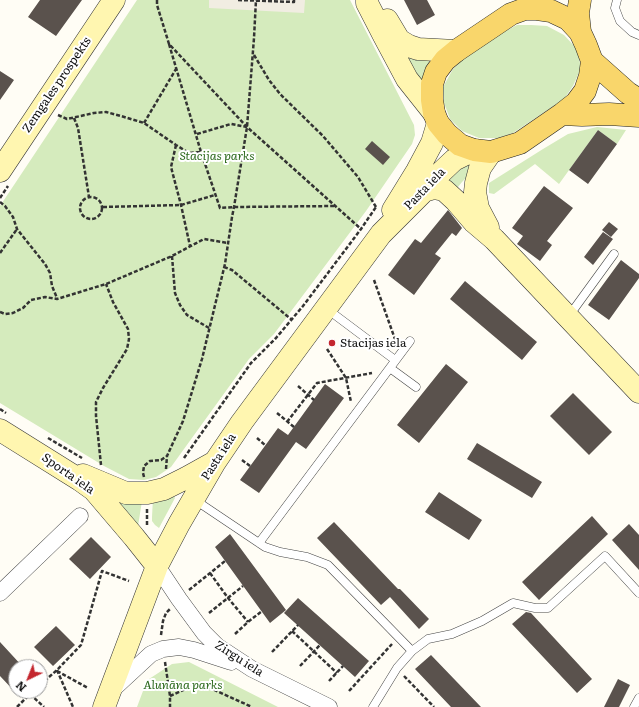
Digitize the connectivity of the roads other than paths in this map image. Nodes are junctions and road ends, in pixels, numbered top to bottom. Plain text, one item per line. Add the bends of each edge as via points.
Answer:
1 (114, 0) edge
2 (367, 0) edge
3 (376, 0) edge
4 (580, 0) edge
5 (617, 0) edge
6 (541, 4) edge
7 (580, 32) junction
8 (639, 35) edge
9 (456, 50) junction
10 (592, 61) junction
11 (639, 100) edge
12 (562, 114) junction
13 (639, 116) edge
14 (436, 118) junction
15 (483, 151) junction
16 (0, 171) edge
17 (424, 191) junction
18 (371, 232) junction
19 (494, 239) junction
20 (614, 254) dead end
21 (325, 308) junction
22 (567, 316) junction
23 (410, 340) dead end
24 (398, 357) junction
25 (389, 369) junction
26 (416, 387) dead end
27 (639, 392) edge
28 (3, 422) edge
29 (215, 462) junction
30 (53, 463) junction
31 (192, 499) junction
32 (80, 516) dead end
33 (259, 543) junction
34 (157, 566) junction
35 (0, 593) edge
36 (639, 593) edge
37 (412, 652) junction
38 (252, 669) junction
39 (639, 698) edge
40 (107, 700) edge
41 (329, 707) edge
42 (372, 707) edge
43 (634, 707) edge

1 - 16 main road, Zemgales prospekts
2 - 14 main road via 407,79
3 - 9 main road via 400,40 409,46 418,49
4 - 7 main road
5 - 8 lane via 615,8 620,21
6 - 7 main road via 568,19
6 - 9 main road via 512,14
7 - 10 main road
9 - 14 main road via 436,72 432,84
10 - 11 main road
10 - 12 main road via 585,91 576,103
12 - 13 main road
12 - 15 main road via 520,143
14 - 15 main road via 447,134 460,144
14 - 18 main road, Pasta iela via 432,143 418,171 396,204
15 - 17 main road, Pasta iela via 454,160
15 - 19 main road via 475,192 478,208
17 - 18 main road, Pasta iela
17 - 19 main road via 434,188 444,190
18 - 21 main road, Pasta iela
19 - 22 main road
20 - 22 lane
21 - 24 lane
21 - 29 main road, Pasta iela
22 - 27 main road
23 - 24 lane
24 - 25 lane
25 - 26 lane
25 - 33 lane
28 - 30 main road, Sporta iela
29 - 30 main road via 164,489 147,493 126,493
29 - 31 main road, Pasta iela
30 - 34 main road, Sporta iela via 94,490
31 - 33 lane
31 - 34 main road, Pasta iela
32 - 35 street
33 - 37 lane via 328,566
34 - 38 street, Zirgu iela via 204,633 217,646
34 - 40 main road, Pasta iela
36 - 37 lane via 605,556 548,608 513,603 482,621 452,634 428,640
37 - 42 lane via 397,668
38 - 40 street via 194,650 179,647 162,649 151,654
38 - 41 street, Zirgu iela
39 - 43 lane

